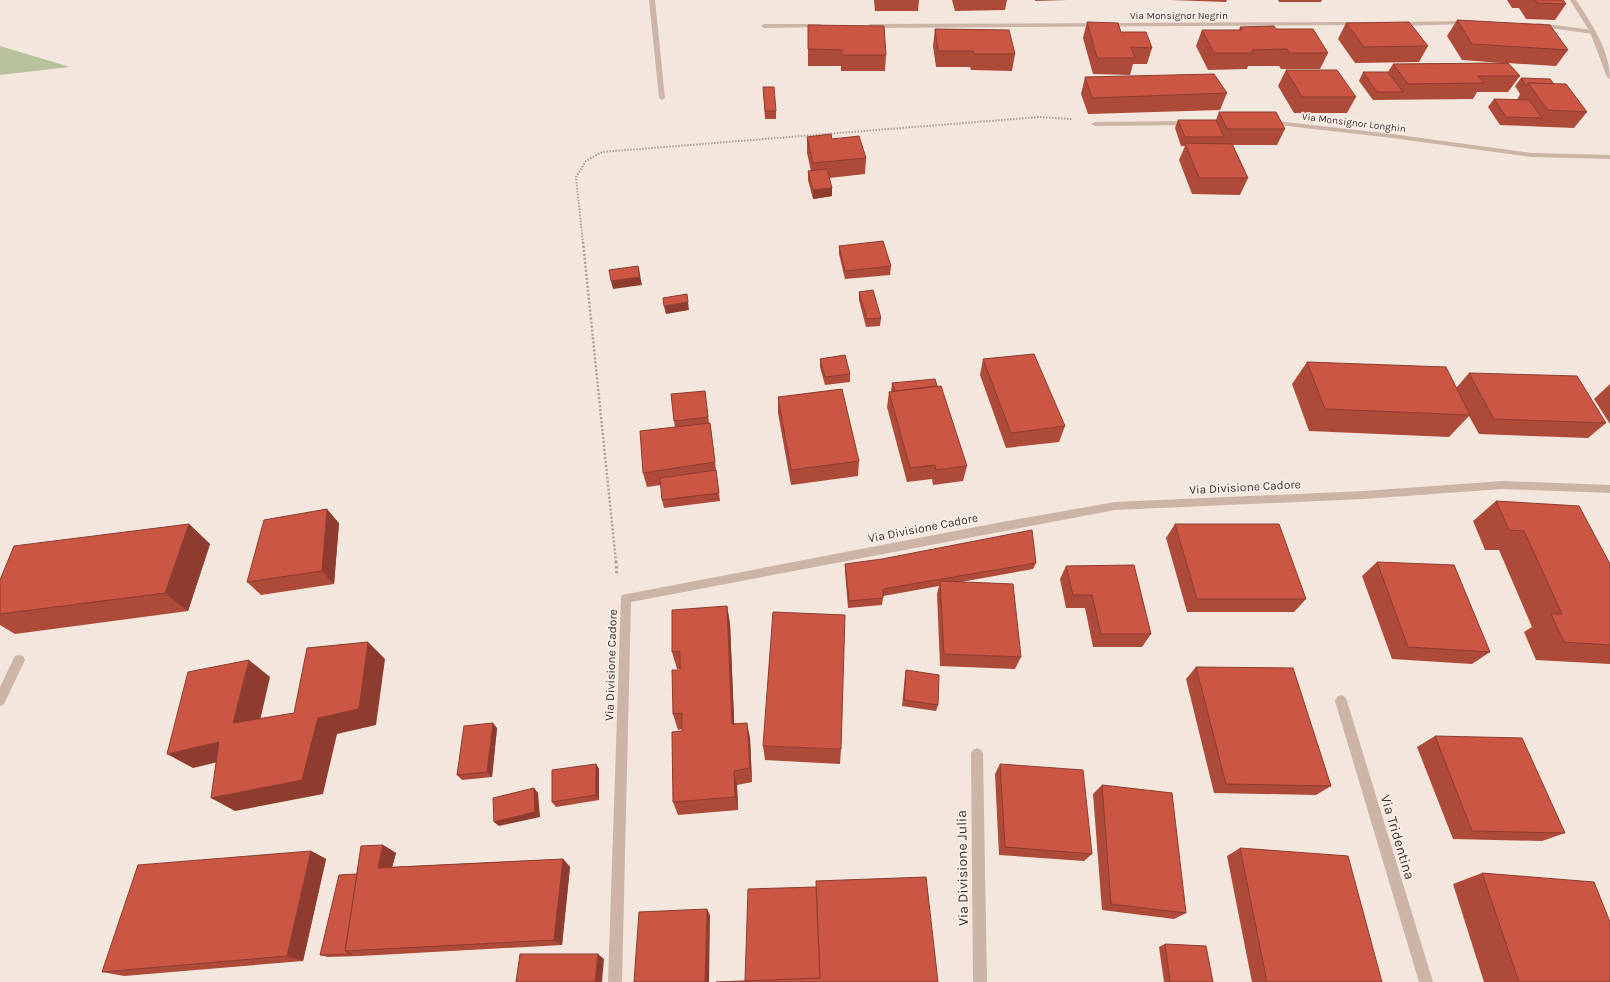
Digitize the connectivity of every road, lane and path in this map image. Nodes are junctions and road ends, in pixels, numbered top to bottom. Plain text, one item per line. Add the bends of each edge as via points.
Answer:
1 (652, 0) edge
2 (1573, 0) edge
3 (1475, 23) edge
4 (1363, 24) edge
5 (1387, 24) edge
6 (1530, 25) edge
7 (764, 26) dead end
8 (828, 26) edge
9 (860, 26) edge
10 (1593, 32) junction
11 (1610, 77) edge
12 (662, 98) dead end
13 (1264, 122) edge
14 (1195, 123) edge
15 (1095, 124) joint
16 (1610, 157) edge
17 (1610, 489) edge
18 (626, 598) junction
19 (19, 660) dead end
20 (0, 700) edge
21 (1341, 701) dead end
22 (977, 754) dead end
23 (615, 982) edge
24 (980, 982) edge
25 (1426, 982) edge

1 - 12 street
2 - 10 street
3 - 5 street
4 - 9 street, Via Monsignor Negrin
6 - 10 street
7 - 8 street
10 - 11 street
13 - 16 street, Via Monsignor Longhin via 1532,155
14 - 15 street
15 - 18 path via 1070,118 1039,117 967,122 602,152 590,156 582,163 576,177 615,572
17 - 18 street, Via Divisione Cadore via 1502,485 1364,495 1115,506
18 - 23 street, Via Divisione Cadore
19 - 20 street
21 - 25 street, Via Tridentina
22 - 24 street, Via Divisione Julia

